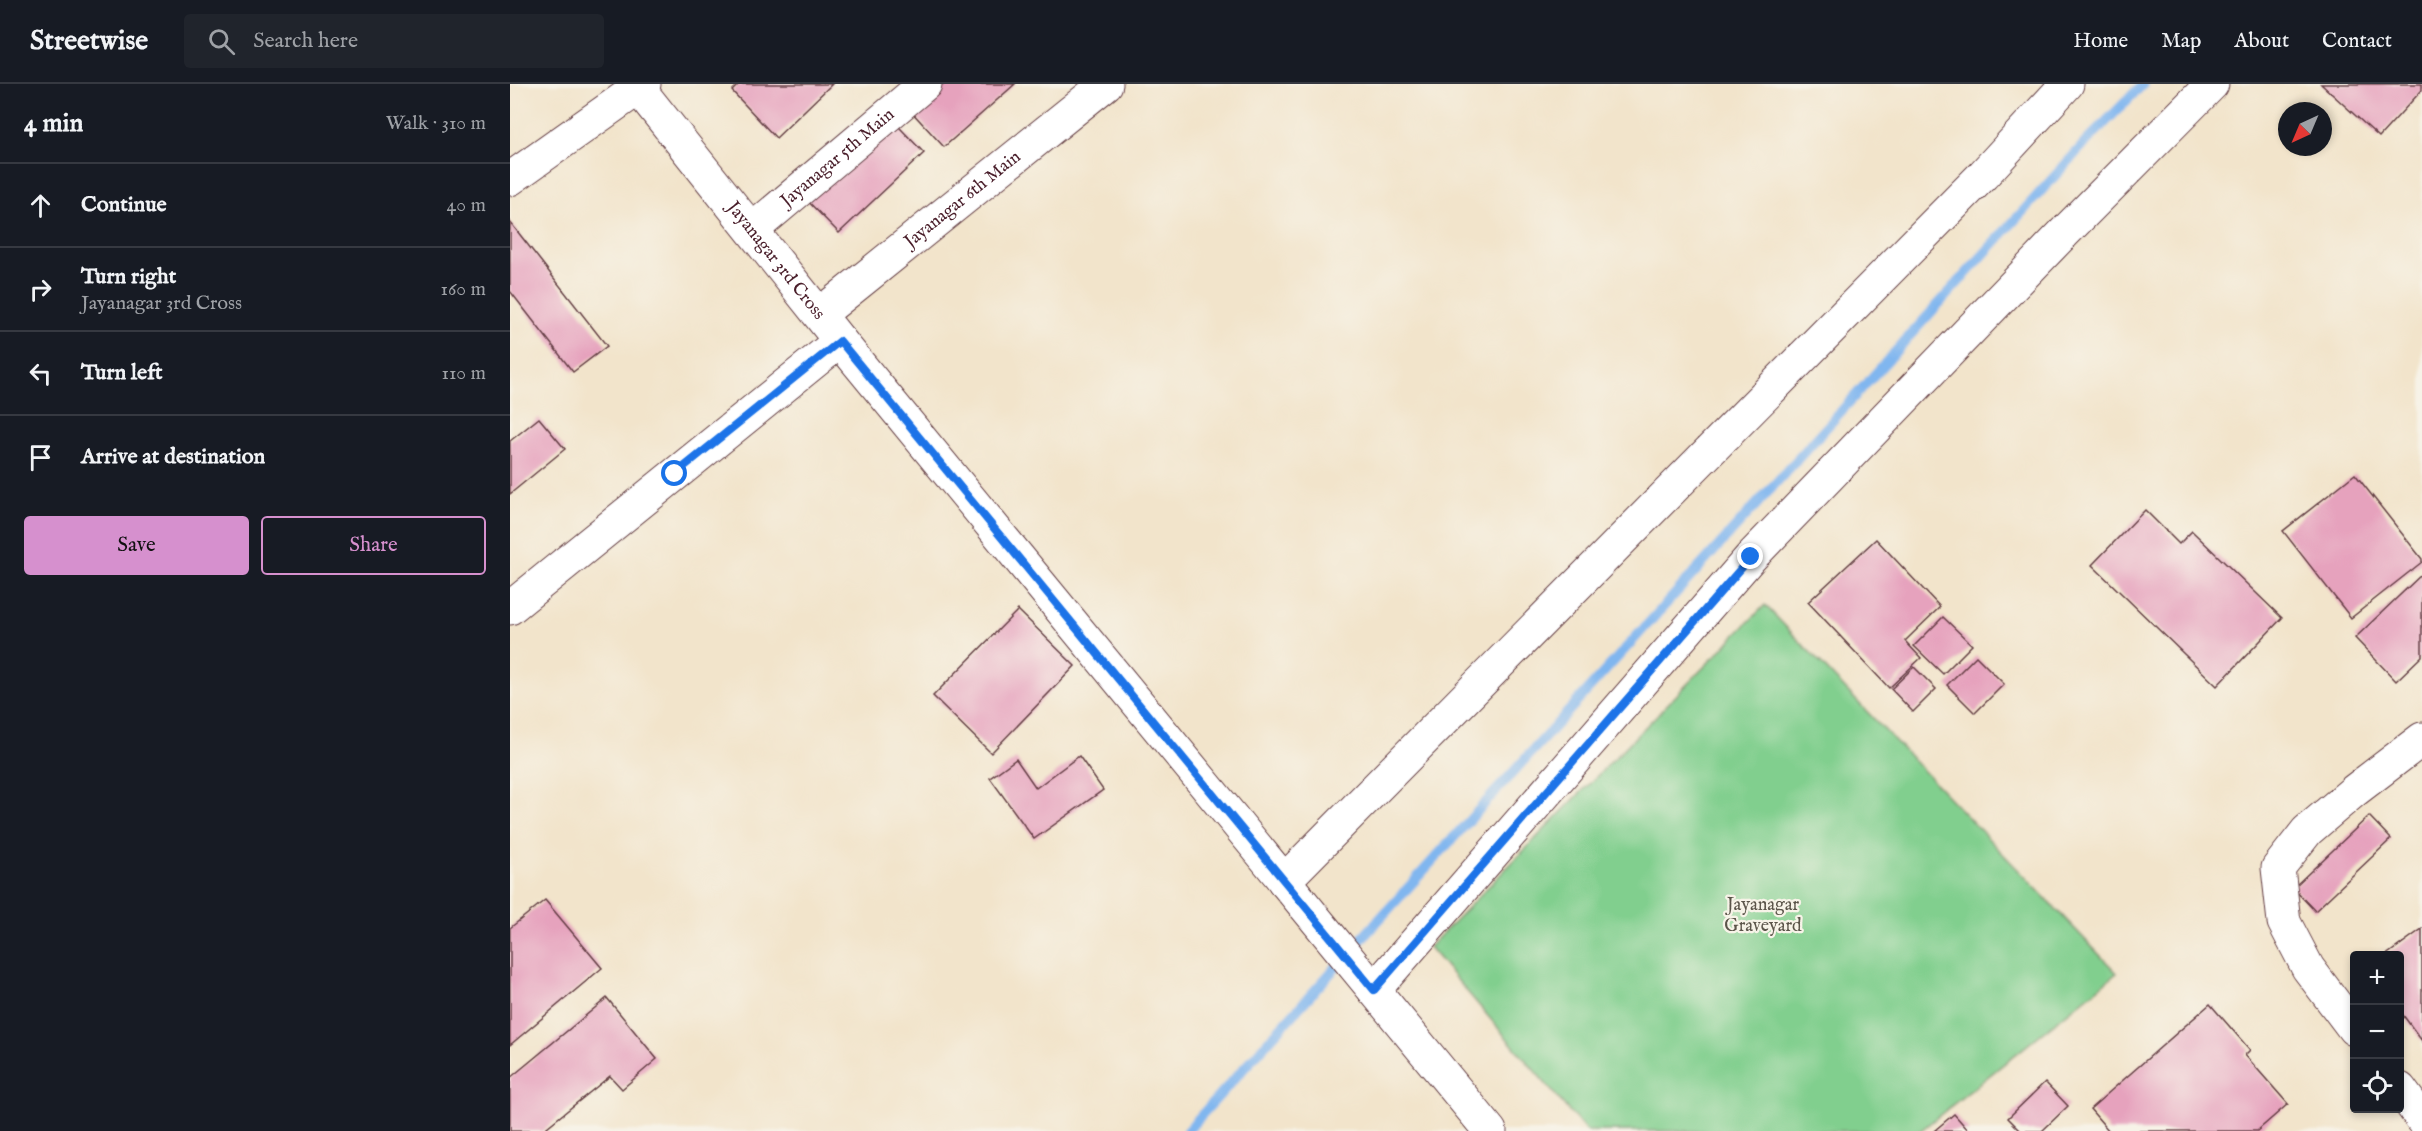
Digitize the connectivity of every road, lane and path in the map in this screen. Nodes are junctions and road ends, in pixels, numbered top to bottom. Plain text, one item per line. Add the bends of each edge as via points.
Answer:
1 (925, 84) edge
2 (1106, 84) edge
3 (2067, 84) edge
4 (2212, 84) edge
5 (640, 85) edge
6 (510, 179) edge
7 (752, 230) junction
8 (820, 314) junction
9 (840, 341) junction
10 (510, 608) edge
11 (2422, 739) edge
12 (1284, 881) junction
13 (1374, 990) junction
14 (2350, 1023) edge
15 (2404, 1094) edge
16 (2422, 1119) edge
17 (1490, 1131) edge

1 - 7 street, Jayanagar 5th Main
2 - 8 street, Jayanagar 6th Main
3 - 12 street via 1983,175
4 - 13 street via 1751,557
5 - 6 street
5 - 7 street, Jayanagar 3rd Cross
7 - 8 street, Jayanagar 3rd Cross
8 - 9 street, Jayanagar 3rd Cross
9 - 10 street
9 - 12 street, Jayanagar 3rd Cross
11 - 14 street via 2307,831 2278,868 2284,922 2308,968
12 - 13 street, Jayanagar 3rd Cross
13 - 17 street, Jayanagar 3rd Cross
15 - 16 street

